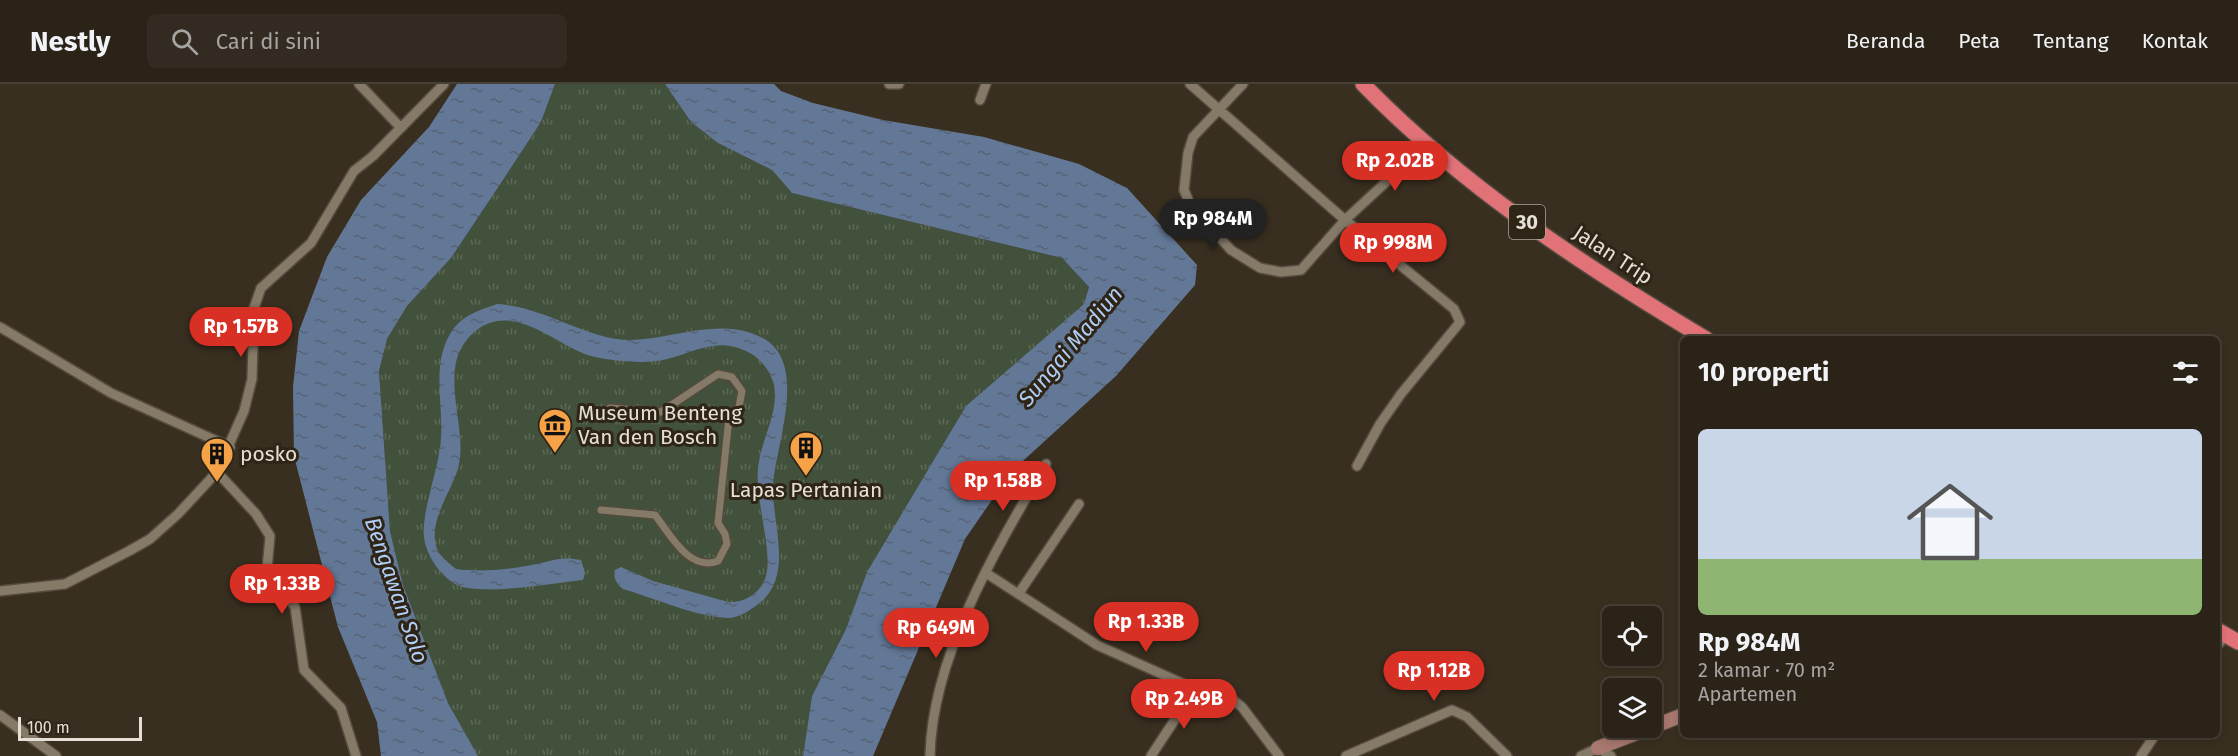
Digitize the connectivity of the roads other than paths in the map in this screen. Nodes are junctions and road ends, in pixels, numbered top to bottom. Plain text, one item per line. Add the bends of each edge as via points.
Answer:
1 (359, 84) edge
2 (444, 84) edge
3 (890, 84) edge
4 (898, 84) edge
5 (986, 84) edge
6 (1190, 84) edge
7 (1243, 84) edge
8 (1363, 84) edge
9 (980, 100) dead end
10 (1218, 108) junction
11 (401, 128) junction
12 (1426, 145) junction
13 (1346, 220) junction
14 (0, 327) edge
15 (1701, 336) edge
16 (610, 408) dead end
17 (230, 447) junction
18 (1046, 464) dead end
19 (1357, 466) dead end
20 (217, 472) junction
21 (1079, 504) dead end
22 (601, 510) dead end
23 (986, 573) junction
24 (0, 591) edge
25 (1019, 593) junction
26 (1195, 689) junction
27 (0, 715) edge
28 (1680, 716) edge
29 (2153, 738) edge
30 (1599, 748) junction
31 (56, 756) edge
32 (356, 756) edge
33 (930, 756) edge
34 (1151, 756) edge
35 (1279, 756) edge
36 (1346, 756) edge
37 (1507, 756) edge
38 (1581, 756) edge
39 (1611, 756) edge
40 (2141, 756) edge

1 - 11 street
2 - 11 street
3 - 4 street
5 - 9 street
6 - 10 street
7 - 10 street
8 - 12 highway, Jalan Trip / 30
10 - 13 street
10 - 13 street via 1193,137 1183,185 1190,204 1231,250 1260,268 1301,270
11 - 17 street via 354,171 311,243 256,296 252,379
12 - 13 street
12 - 15 highway, Jalan Trip / 30 via 1569,252
13 - 19 street via 1454,309 1460,322 1401,394
14 - 17 street via 111,393
16 - 22 street via 661,412 718,374 732,377 742,391 739,407 729,418 718,523 727,544 718,561 702,564 693,559 655,515
17 - 20 street
18 - 23 street
20 - 24 street via 178,514 150,539 129,551 65,584
20 - 32 street via 256,514 270,536 267,569 295,607 304,670 341,708
21 - 25 street
23 - 25 street
23 - 33 street via 951,654 932,724
25 - 26 street via 1097,645
26 - 34 street
26 - 35 street via 1217,694 1242,707
27 - 31 street
28 - 30 main road
29 - 40 street
30 - 38 street
30 - 39 street
36 - 37 street via 1452,710 1467,717

